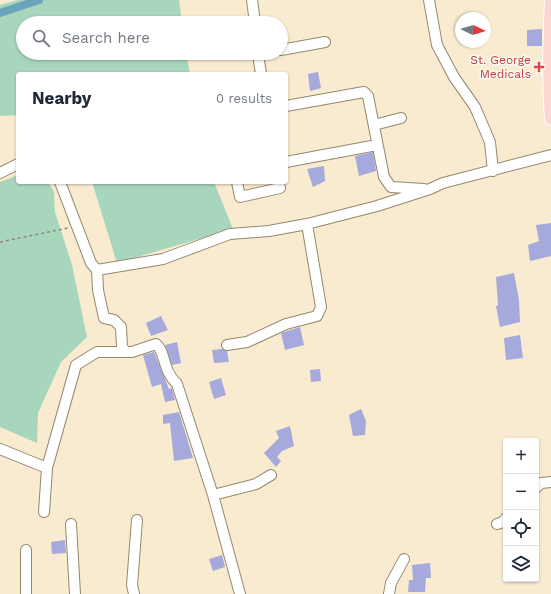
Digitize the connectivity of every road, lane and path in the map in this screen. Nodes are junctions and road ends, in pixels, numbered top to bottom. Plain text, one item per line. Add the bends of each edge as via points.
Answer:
1 (429, 0) edge
2 (551, 0) edge
3 (256, 1) edge
4 (255, 16) edge
5 (325, 42) dead end
6 (288, 49) edge
7 (260, 60) edge
8 (261, 72) edge
9 (550, 85) edge
10 (288, 106) edge
11 (401, 118) dead end
12 (551, 119) edge
13 (374, 125) junction
14 (377, 145) junction
15 (551, 155) edge
16 (288, 162) edge
17 (16, 165) edge
18 (494, 171) junction
19 (0, 173) edge
20 (61, 184) edge
21 (237, 184) edge
22 (279, 184) edge
23 (430, 189) junction
24 (307, 224) junction
25 (78, 226) junction
26 (0, 242) edge
27 (97, 270) junction
28 (227, 345) dead end
29 (125, 351) junction
30 (0, 449) edge
31 (47, 468) junction
32 (271, 475) dead end
33 (551, 482) edge
34 (539, 485) edge
35 (213, 495) junction
36 (44, 512) dead end
37 (137, 520) dead end
38 (503, 522) edge
39 (71, 524) dead end
40 (497, 524) dead end
41 (26, 550) dead end
42 (404, 558) dead end
43 (26, 594) edge
44 (75, 594) edge
45 (134, 594) edge
46 (240, 594) edge
47 (389, 594) edge

1 - 18 street via 437,44 454,77 475,107 490,142
2 - 9 main road
3 - 4 street
5 - 6 street
7 - 8 street
9 - 12 main road
10 - 13 street via 364,92 368,96
11 - 13 street
13 - 14 street
14 - 16 street
14 - 23 street via 384,177 391,187
15 - 18 street
17 - 19 street
18 - 23 street via 442,183
20 - 25 street
21 - 22 street via 240,197 280,188
23 - 24 street
24 - 27 street via 269,231 230,234 163,259
24 - 28 street via 320,312 317,316 286,324 247,342
25 - 26 path
25 - 27 street via 91,263
27 - 29 street via 104,318 114,320 121,327 122,347
29 - 31 street via 97,352 76,365
29 - 35 street via 132,352 151,344 160,347 168,376 177,384
30 - 31 street
31 - 36 street
32 - 35 street via 256,484
33 - 34 street
35 - 46 street
37 - 45 street via 132,584
38 - 40 street
39 - 44 street
41 - 43 street
42 - 47 street via 391,583

